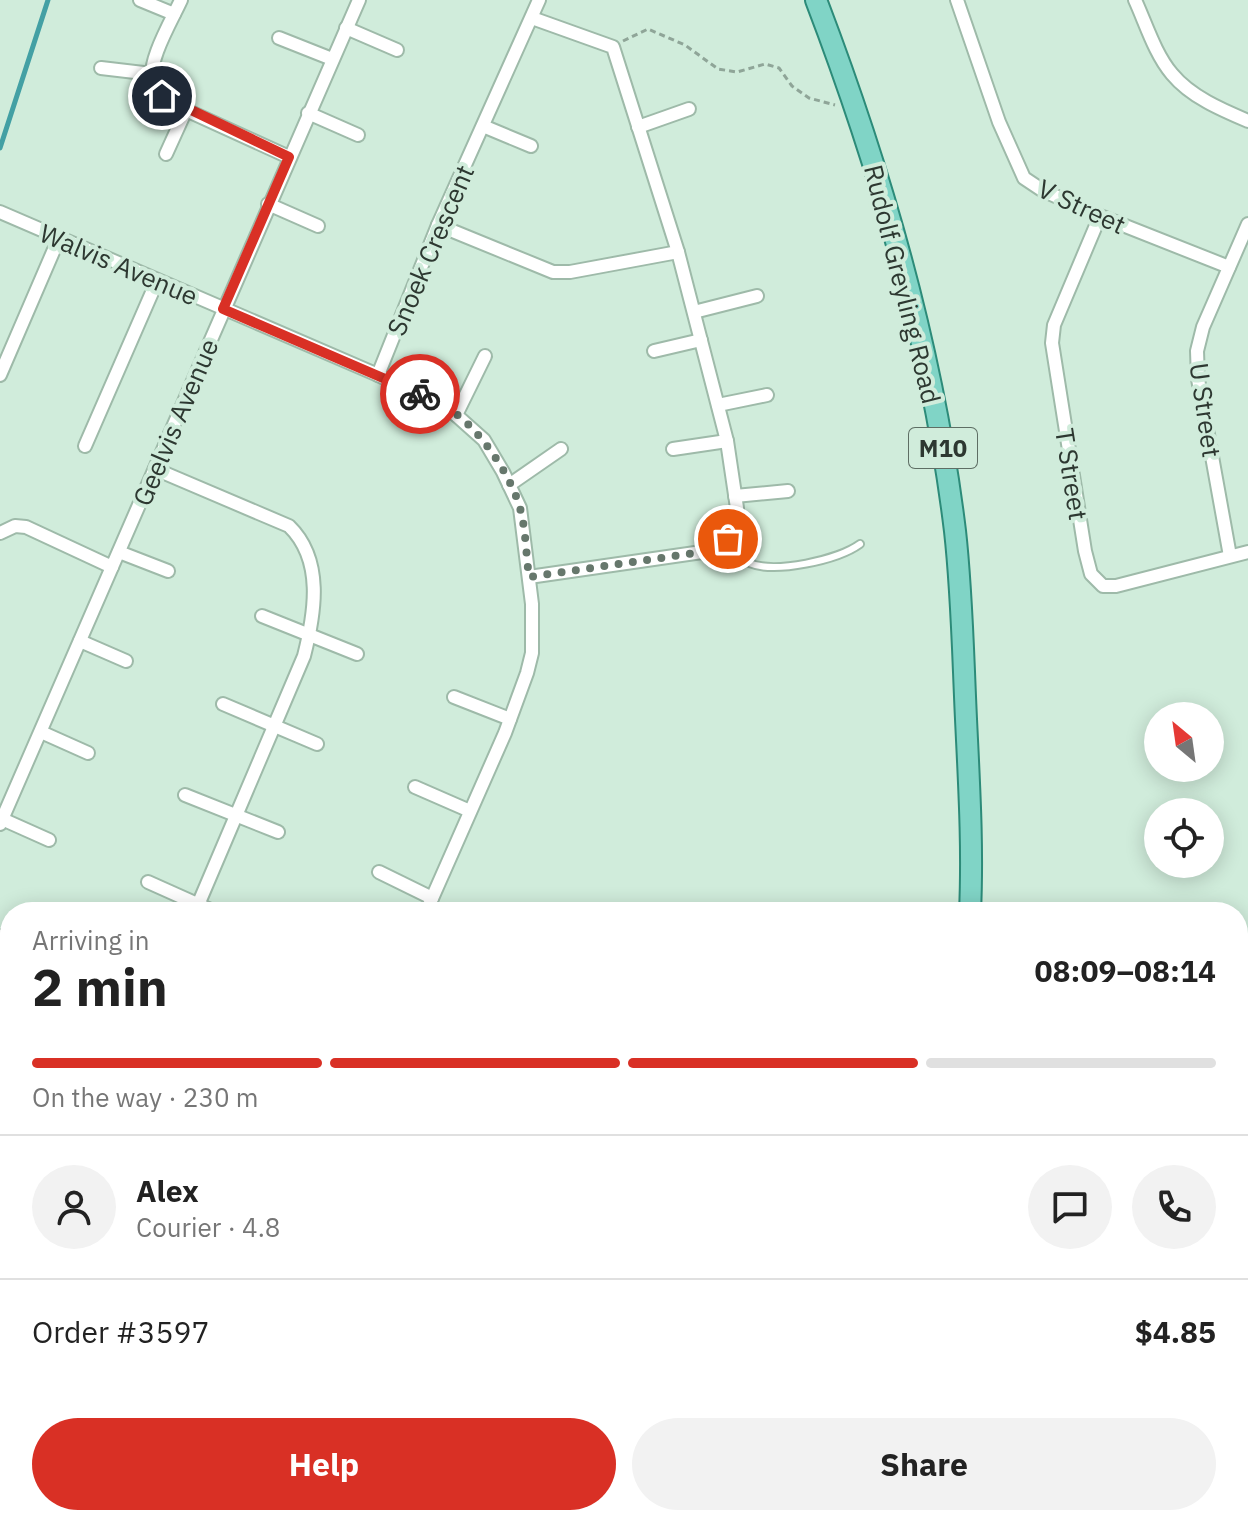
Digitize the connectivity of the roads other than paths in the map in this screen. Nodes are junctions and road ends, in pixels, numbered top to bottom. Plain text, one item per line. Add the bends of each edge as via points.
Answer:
1 (140, 0) edge
2 (181, 0) edge
3 (359, 0) edge
4 (539, 0) edge
5 (816, 0) edge
6 (957, 0) edge
7 (1135, 0) edge
8 (174, 14) junction
9 (532, 18) junction
10 (346, 28) junction
11 (279, 38) dead end
12 (397, 50) dead end
13 (332, 59) junction
14 (101, 68) dead end
15 (152, 74) junction
16 (689, 109) dead end
17 (186, 110) junction
18 (308, 113) junction
19 (1248, 121) edge
20 (483, 126) junction
21 (638, 127) junction
22 (358, 135) dead end
23 (531, 146) dead end
24 (166, 154) dead end
25 (289, 157) junction
26 (268, 204) junction
27 (0, 212) edge
28 (1100, 216) junction
29 (1248, 224) edge
30 (438, 225) junction
31 (318, 226) dead end
32 (59, 238) junction
33 (678, 252) junction
34 (1229, 267) junction
35 (157, 281) junction
36 (757, 296) dead end
37 (223, 309) junction
38 (694, 312) junction
39 (701, 340) junction
40 (654, 351) dead end
41 (485, 356) dead end
42 (0, 375) edge
43 (378, 375) junction
44 (767, 395) dead end
45 (718, 405) junction
46 (456, 415) junction
47 (727, 441) junction
48 (85, 446) dead end
49 (561, 449) dead end
50 (673, 449) dead end
51 (155, 469) junction
52 (509, 485) junction
53 (788, 491) dead end
54 (735, 496) junction
55 (0, 533) edge
56 (728, 539) junction
57 (860, 544) dead end
58 (119, 552) junction
59 (1248, 552) edge
60 (1230, 556) junction
61 (112, 567) junction
62 (168, 571) dead end
63 (529, 577) junction
64 (262, 616) dead end
65 (310, 634) junction
66 (80, 641) junction
67 (357, 654) dead end
68 (126, 661) dead end
69 (454, 697) dead end
70 (223, 704) dead end
71 (510, 719) junction
72 (275, 726) junction
73 (41, 732) junction
74 (317, 744) dead end
75 (88, 753) dead end
76 (415, 787) dead end
77 (185, 795) dead end
78 (470, 811) junction
79 (236, 816) junction
80 (1, 822) edge
81 (278, 832) dead end
82 (49, 840) dead end
83 (379, 872) dead end
84 (148, 882) dead end
85 (432, 898) junction
86 (186, 902) edge
87 (200, 902) edge
88 (430, 902) edge
89 (970, 902) edge

1 - 8 street
2 - 8 street
3 - 10 street, Geelvis Avenue
4 - 9 street, Snoek Crescent
5 - 89 main road, Rudolf Greyling Road / M10 via 857,111 909,292 942,441 955,533 972,835
6 - 28 street, V Street via 1024,178
7 - 19 street via 1172,75 1185,88
8 - 15 street
9 - 20 street, Snoek Crescent
9 - 21 street via 613,47
10 - 12 street
10 - 13 street, Geelvis Avenue
11 - 13 street
13 - 18 street, Geelvis Avenue
14 - 15 street
15 - 17 street via 162,96
16 - 21 street
17 - 24 street
17 - 25 street
18 - 22 street
18 - 25 street, Geelvis Avenue
20 - 23 street
20 - 30 street, Snoek Crescent
21 - 33 street
25 - 26 street, Geelvis Avenue
26 - 31 street
26 - 37 street, Geelvis Avenue
27 - 32 street, Walvis Avenue
28 - 34 street, V Street
28 - 60 street, T Street via 1054,325 1052,343 1091,574 1103,586 1116,586
29 - 34 street, U Street
30 - 33 street via 553,272
30 - 43 street, Snoek Crescent
32 - 35 street, Walvis Avenue
32 - 42 street
33 - 38 street
34 - 60 street, U Street via 1197,351
35 - 37 street, Walvis Avenue
35 - 48 street
36 - 38 street
37 - 43 street, Walvis Avenue
37 - 51 street, Geelvis Avenue
38 - 39 street
39 - 40 street
39 - 45 street
41 - 46 street
43 - 46 street, Walvis Avenue
44 - 45 street
45 - 47 street
46 - 52 street, Walvis Avenue via 484,440
47 - 50 street
47 - 54 street
49 - 52 street
51 - 58 street, Geelvis Avenue
51 - 65 street via 289,526 300,536 315,596
52 - 63 street, Walvis Avenue via 520,508
53 - 54 street
54 - 56 street via 736,527
55 - 61 street via 26,527
56 - 57 lane via 741,558 771,566 834,556
56 - 63 street via 709,551
58 - 61 street, Geelvis Avenue
58 - 62 street
59 - 60 street, T Street
61 - 66 street, Geelvis Avenue
63 - 71 street, Walvis Avenue via 532,653
64 - 65 street
65 - 67 street
65 - 72 street
66 - 68 street
66 - 73 street, Geelvis Avenue
69 - 71 street
70 - 72 street
71 - 78 street, Walvis Avenue
72 - 74 street
72 - 79 street
73 - 75 street
73 - 80 street, Geelvis Avenue
76 - 78 street
77 - 79 street
78 - 85 street, Walvis Avenue
79 - 81 street
79 - 87 street
80 - 82 street, Geelvis Avenue
83 - 85 street
84 - 86 street
85 - 88 street, Walvis Avenue

